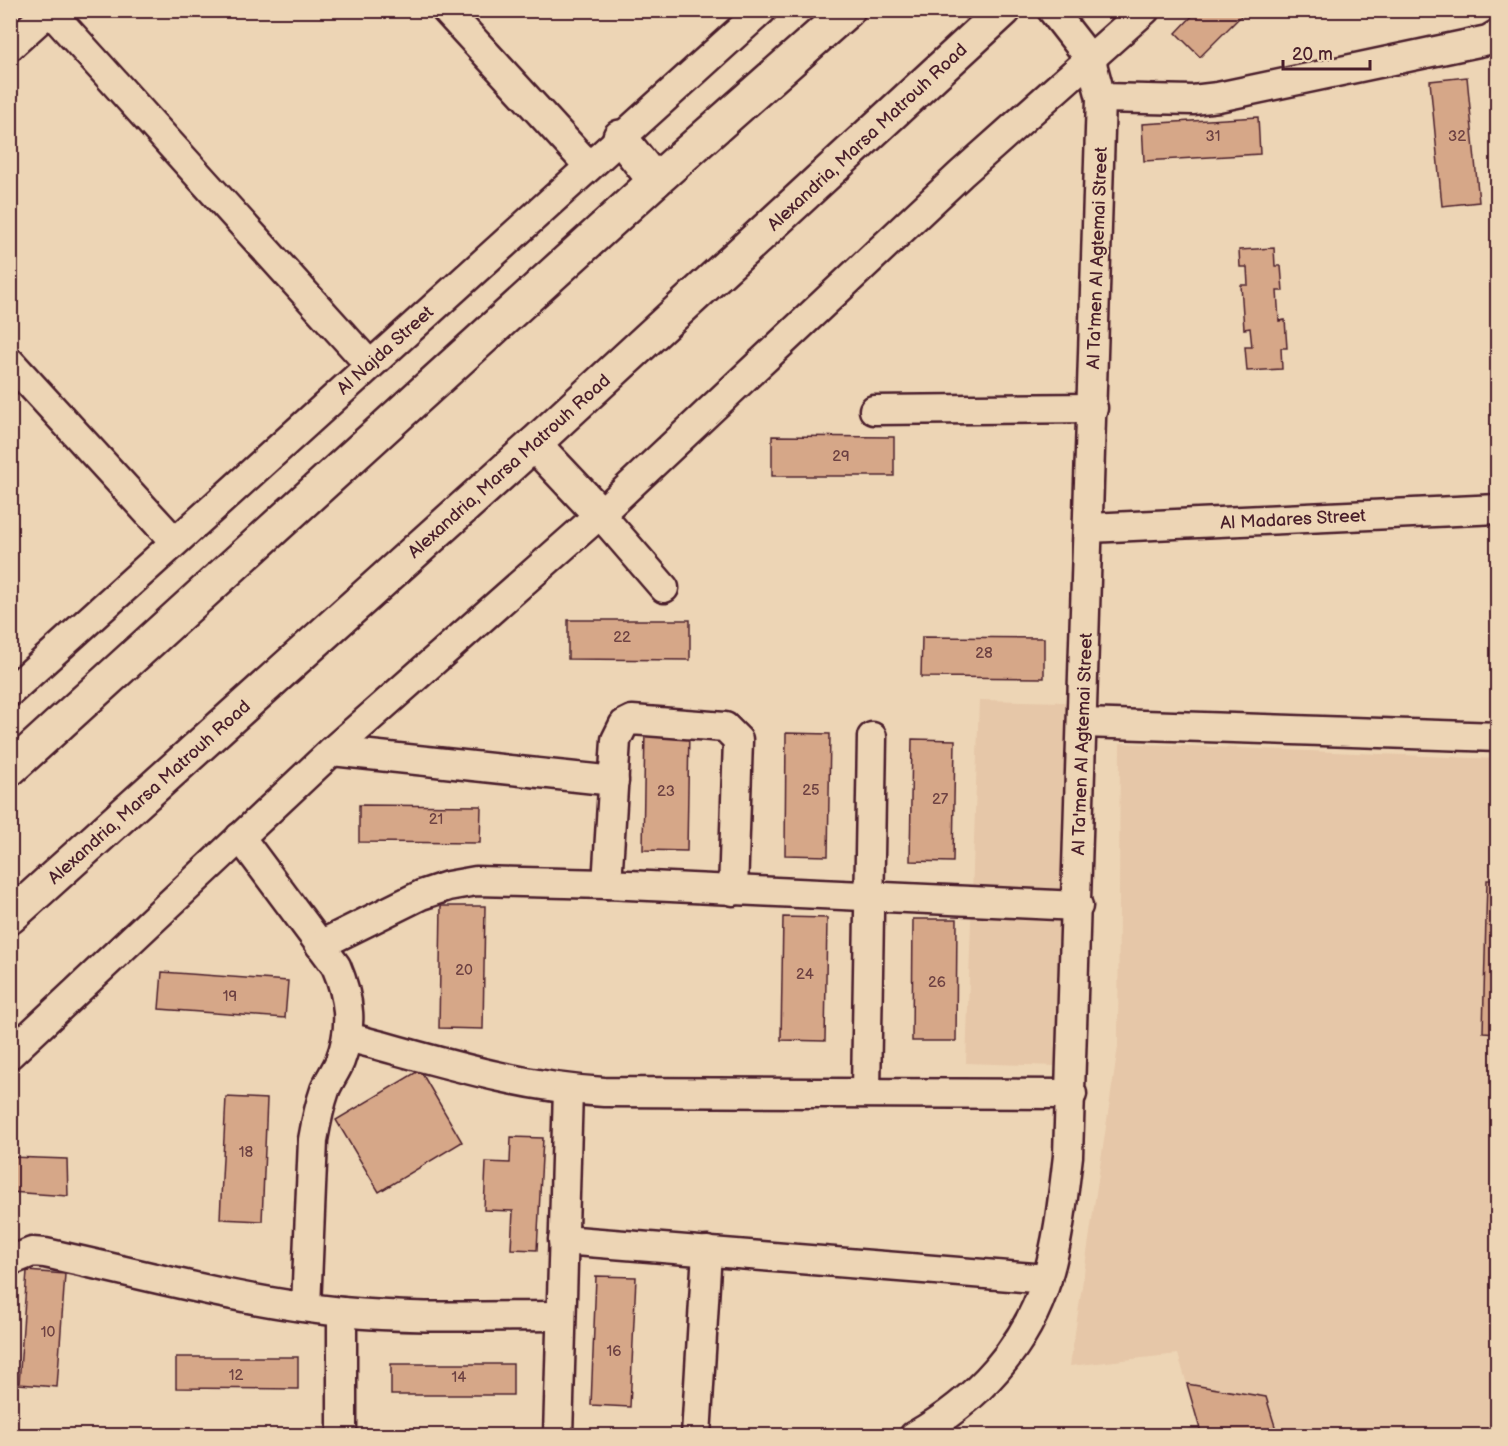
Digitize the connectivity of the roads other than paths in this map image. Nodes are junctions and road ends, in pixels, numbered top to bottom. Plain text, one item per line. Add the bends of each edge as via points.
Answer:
1 (446, 10) edge
2 (762, 10) edge
3 (848, 10) edge
4 (1004, 10) edge
5 (1052, 10) edge
6 (1145, 10) edge
7 (50, 11) edge
8 (1497, 34) edge
9 (10, 46) edge
10 (1091, 60) junction
11 (1101, 98) junction
12 (620, 136) junction
13 (588, 165) junction
14 (655, 181) junction
15 (10, 362) edge
16 (369, 364) junction
17 (1093, 408) junction
18 (874, 410) dead end
19 (534, 444) junction
20 (1497, 509) edge
21 (600, 514) junction
22 (1089, 528) junction
23 (174, 541) junction
24 (664, 588) dead end
25 (10, 692) edge
26 (1083, 723) junction
27 (872, 737) dead end
28 (1497, 737) edge
29 (332, 751) junction
30 (10, 768) edge
31 (614, 781) junction
32 (240, 837) junction
33 (607, 884) junction
34 (733, 891) junction
35 (869, 897) junction
36 (1078, 906) junction
37 (10, 917) edge
38 (320, 945) junction
39 (348, 1037) junction
40 (10, 1054) edge
41 (568, 1090) junction
42 (866, 1091) junction
43 (1072, 1094) junction
44 (563, 1240) junction
45 (707, 1251) junction
46 (10, 1261) edge
47 (1047, 1279) junction
48 (306, 1307) junction
49 (342, 1312) junction
50 (561, 1316) junction
51 (926, 1432) edge
52 (342, 1436) edge
53 (558, 1436) edge
54 (696, 1436) edge

1 - 13 street
2 - 12 street, Al Najda Street
3 - 14 main road
4 - 19 main road, Alexandria, Marsa Matrouh Road
5 - 10 street, Al Ta'men Al Agtemai Street
6 - 10 street
7 - 9 street
7 - 16 street
8 - 11 street via 1488,40 1218,97
10 - 11 street, Al Ta'men Al Agtemai Street
10 - 21 street via 961,174
11 - 17 street, Al Ta'men Al Agtemai Street
12 - 13 street, Al Najda Street
12 - 14 main road
13 - 16 street, Al Najda Street
14 - 30 main road
15 - 23 street
16 - 23 street, Al Najda Street
17 - 18 street
17 - 22 street, Al Ta'men Al Agtemai Street
19 - 21 main road
19 - 37 main road, Alexandria, Marsa Matrouh Road
20 - 22 street, Al Madares Street
21 - 24 street
21 - 29 street
22 - 26 street, Al Ta'men Al Agtemai Street
23 - 25 street, Al Najda Street
26 - 28 street
26 - 36 street, Al Ta'men Al Agtemai Street
27 - 35 street
29 - 31 street
29 - 32 street
31 - 33 street
31 - 34 street via 619,731 632,720 725,728 732,732 739,749
32 - 38 street
32 - 40 street
33 - 34 street
33 - 38 street via 505,880 448,886
34 - 35 street
35 - 36 street
35 - 42 street
36 - 43 street, Al Ta'men Al Agtemai Street
38 - 39 street via 336,966 345,988 350,1012
39 - 41 street via 498,1077
39 - 48 street via 317,1113
41 - 42 street
41 - 44 street
42 - 43 street
43 - 47 street, Al Ta'men Al Agtemai Street via 1060,1218
44 - 45 street
44 - 50 street
45 - 47 street
45 - 54 street
46 - 48 street via 32,1252 45,1253
47 - 51 street, Al Ta'men Al Agtemai Street via 1029,1323 1003,1363 970,1398
48 - 49 street
49 - 50 street
49 - 52 street
50 - 53 street

